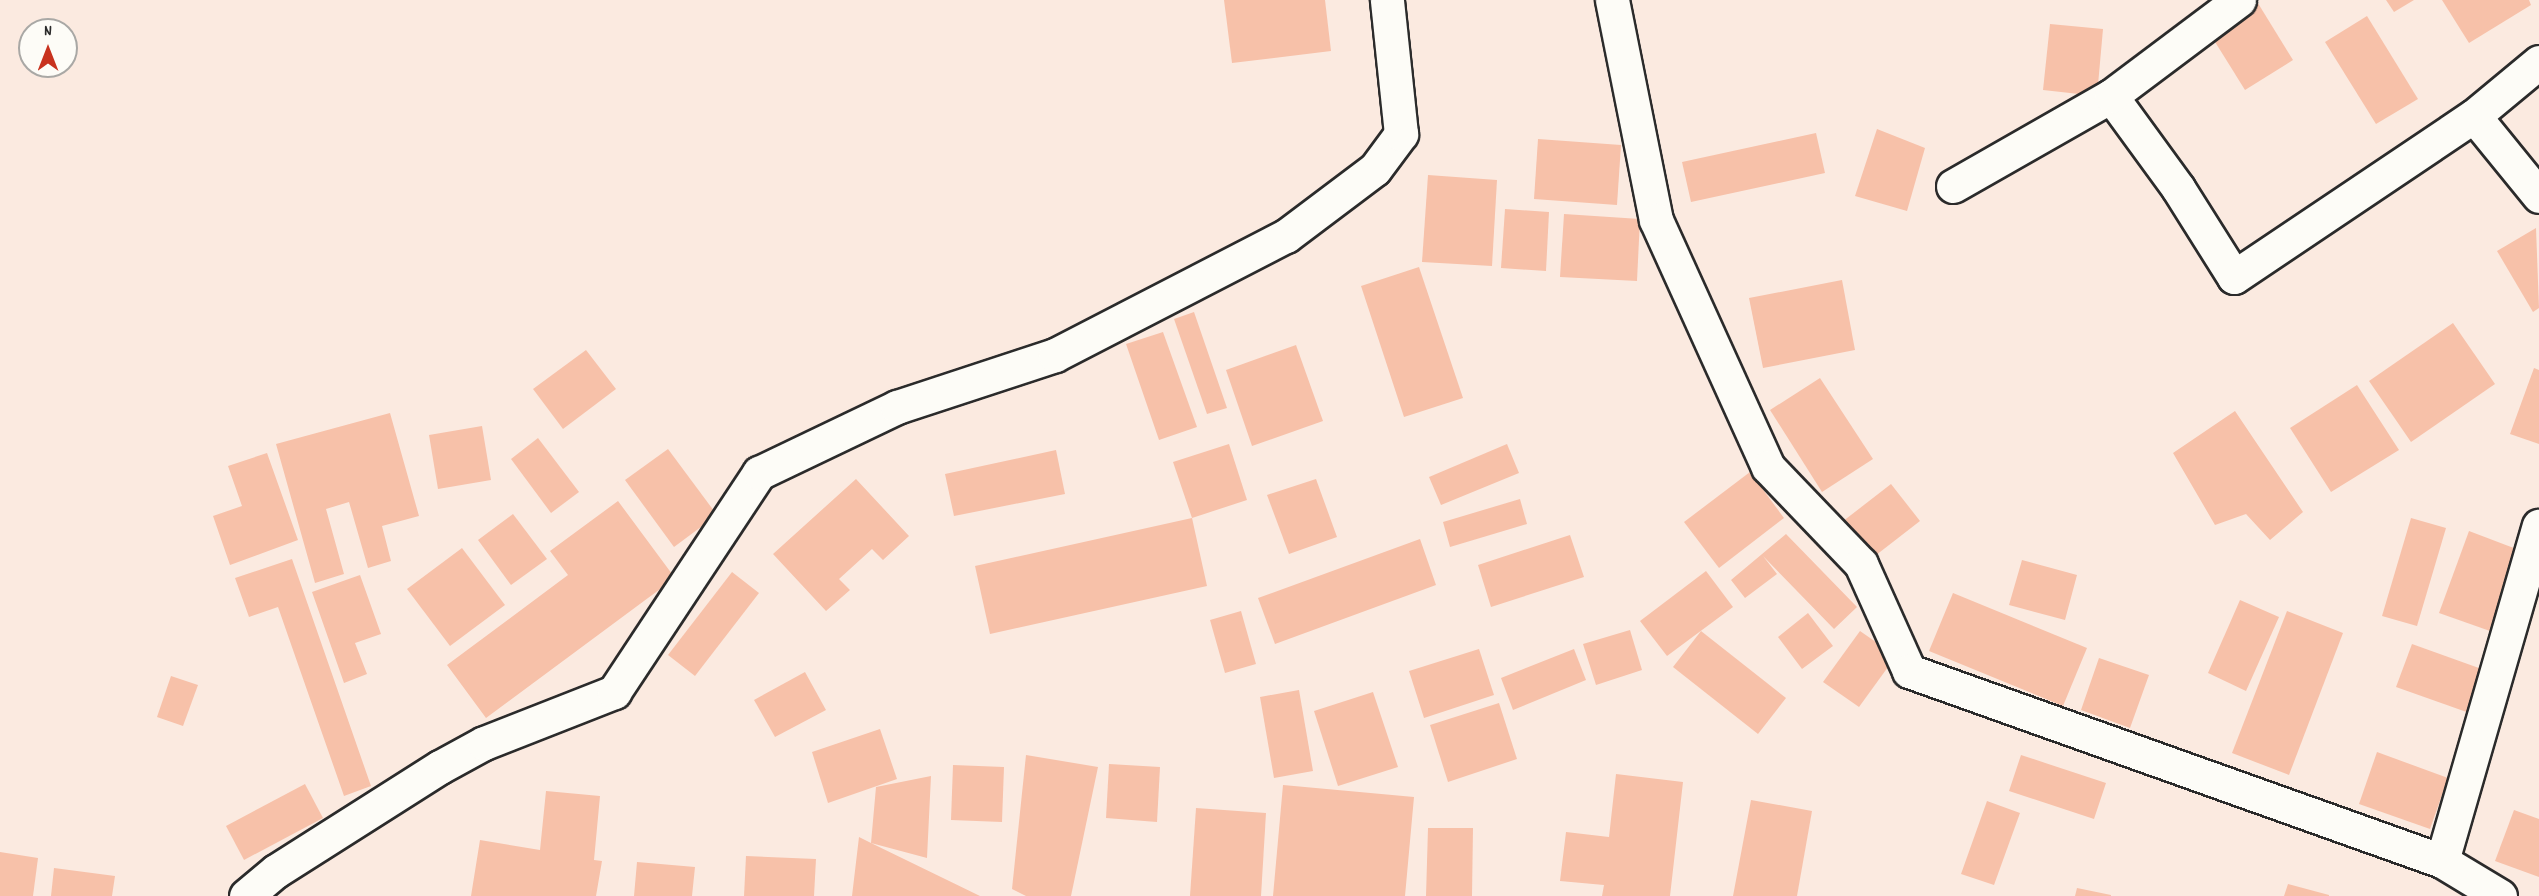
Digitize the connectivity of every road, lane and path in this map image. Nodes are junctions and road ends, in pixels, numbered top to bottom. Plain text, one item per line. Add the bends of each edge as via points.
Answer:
1 (1387, 0) edge
2 (1611, 0) edge
3 (2239, 0) edge
4 (2539, 62) edge
5 (2111, 96) junction
6 (2474, 116) junction
7 (1953, 186) dead end
8 (2539, 196) edge
9 (2539, 526) edge
10 (2442, 861) junction
11 (246, 896) edge
12 (2500, 896) edge

1 - 11 street via 1401,134 1375,169 1286,236 1055,355 897,407 759,473 614,692 484,743 440,767 276,871
2 - 10 street via 1656,220 1767,467 1861,564 1909,671
3 - 5 street
4 - 6 street
5 - 6 street via 2178,188 2234,278
5 - 7 street
6 - 8 street
9 - 10 street
10 - 12 street

